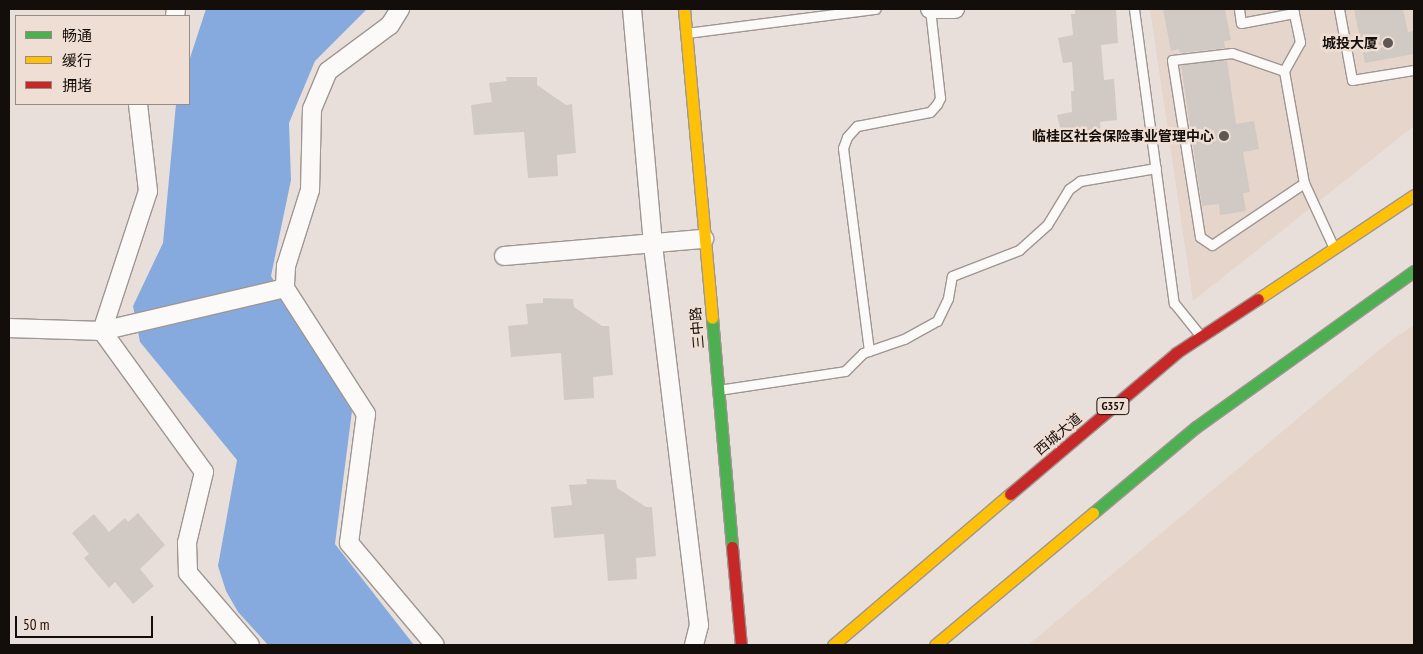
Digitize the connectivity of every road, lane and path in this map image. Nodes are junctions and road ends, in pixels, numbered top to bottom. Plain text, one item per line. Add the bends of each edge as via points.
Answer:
1 (400, 9) edge
2 (632, 9) edge
3 (684, 9) edge
4 (875, 9) edge
5 (930, 9) edge
6 (955, 9) edge
7 (1134, 9) edge
8 (1239, 9) edge
9 (1339, 9) edge
10 (1294, 11) edge
11 (687, 33) junction
12 (1414, 70) edge
13 (1284, 71) junction
14 (138, 105) edge
15 (1156, 168) junction
16 (1304, 183) junction
17 (1414, 195) edge
18 (704, 239) junction
19 (653, 245) junction
20 (1334, 248) junction
21 (504, 256) dead end
22 (1414, 271) edge
23 (285, 288) junction
24 (9, 328) edge
25 (102, 331) junction
26 (1201, 337) junction
27 (869, 351) junction
28 (718, 390) junction
29 (250, 645) edge
30 (435, 645) edge
31 (694, 645) edge
32 (741, 645) edge
33 (833, 645) edge
34 (935, 645) edge

1 - 23 street via 390,25 328,71 315,102 312,110 310,190 286,266
2 - 19 street
3 - 11 main road, 三中路
4 - 11 lane
5 - 6 street
5 - 27 lane via 940,98 937,104 930,112 857,126 847,137 843,148
7 - 15 lane
8 - 10 lane via 1242,23
9 - 12 lane via 1352,80
10 - 13 lane via 1300,42
11 - 18 main road, 三中路
13 - 16 lane
13 - 16 lane via 1232,53 1172,60 1200,237 1212,245
14 - 25 street via 148,191
15 - 26 lane via 1174,303
15 - 27 lane via 1080,181 1070,189 1047,225 1020,250 952,276 948,298 937,321 904,339
16 - 20 lane
17 - 20 main road, 西城大道 / G357
18 - 19 street
18 - 28 main road, 三中路
19 - 21 street
19 - 31 street via 699,625
20 - 26 main road, 西城大道 / G357
22 - 34 main road via 1196,428
23 - 25 street
23 - 30 street via 366,414 349,543
24 - 25 street
25 - 29 street via 204,472 187,543 188,573
26 - 33 main road, 西城大道 / G357 via 1176,353
27 - 28 lane via 837,374
28 - 32 main road, 三中路

